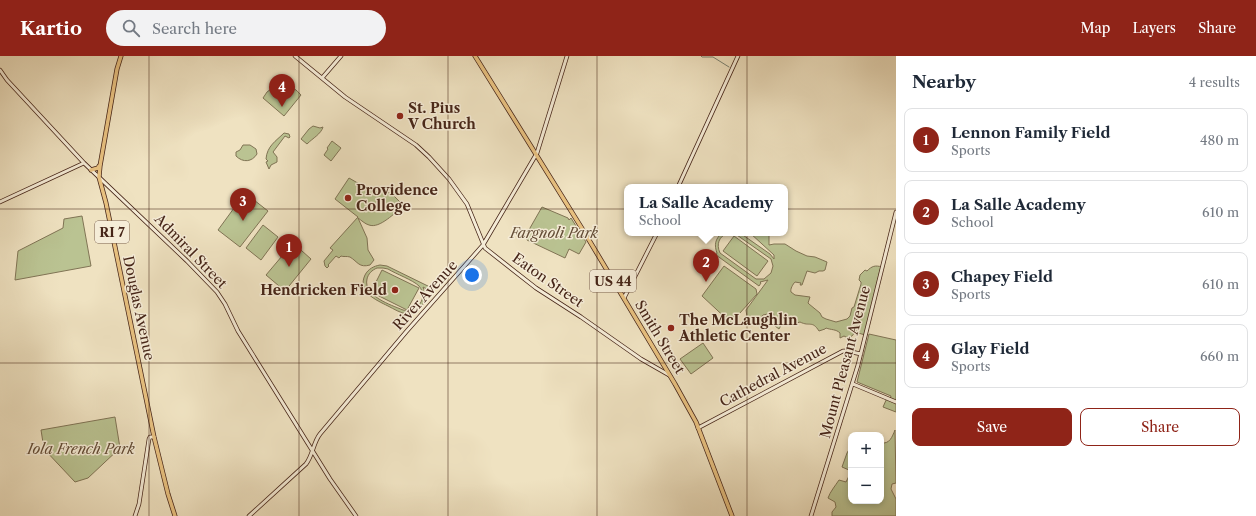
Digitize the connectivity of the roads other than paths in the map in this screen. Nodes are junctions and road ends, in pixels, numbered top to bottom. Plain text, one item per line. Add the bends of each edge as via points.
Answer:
1 (121, 56) edge
2 (295, 56) edge
3 (341, 56) edge
4 (475, 56) edge
5 (567, 56) edge
6 (738, 56) edge
7 (0, 70) edge
8 (322, 78) junction
9 (536, 155) junction
10 (84, 163) junction
11 (100, 166) junction
12 (91, 170) junction
13 (99, 177) junction
14 (679, 184) edge
15 (0, 202) edge
16 (896, 212) edge
17 (655, 236) edge
18 (483, 246) junction
19 (624, 298) junction
20 (861, 354) junction
21 (670, 375) junction
22 (853, 384) junction
23 (896, 402) edge
24 (698, 428) junction
25 (154, 437) junction
26 (313, 450) junction
27 (136, 516) edge
28 (175, 516) edge
29 (249, 516) edge
30 (356, 516) edge
31 (732, 516) edge
32 (811, 516) edge

1 - 11 main road, Douglas Avenue / RI 7
2 - 8 street
3 - 8 street
4 - 9 main road, Smith Street / US 44
5 - 9 street, River Avenue
6 - 14 street
7 - 10 street, Admiral Street
8 - 18 street via 431,158 468,205
9 - 18 street, River Avenue
9 - 19 main road, Smith Street / US 44
10 - 12 street, Admiral Street
10 - 15 street
11 - 12 main road
11 - 13 main road, Douglas Avenue / RI 7
12 - 13 street, Admiral Street
13 - 25 main road, Douglas Avenue / RI 7
13 - 26 street, Admiral Street via 217,292 238,331
16 - 20 street, Mount Pleasant Avenue
17 - 19 street
18 - 21 street, Eaton Street via 536,288 641,359
18 - 26 street, River Avenue via 320,434 315,440
19 - 21 main road, Smith Street / US 44
20 - 22 street, Mount Pleasant Avenue
20 - 24 street, Cathedral Avenue via 843,351
21 - 24 main road, Smith Street / US 44
22 - 23 street
22 - 32 street, Mount Pleasant Avenue
24 - 31 main road, Smith Street / US 44
25 - 27 street via 149,439
25 - 28 main road, Douglas Avenue / RI 7
26 - 29 street, River Avenue via 306,464
26 - 30 street, Admiral Street

